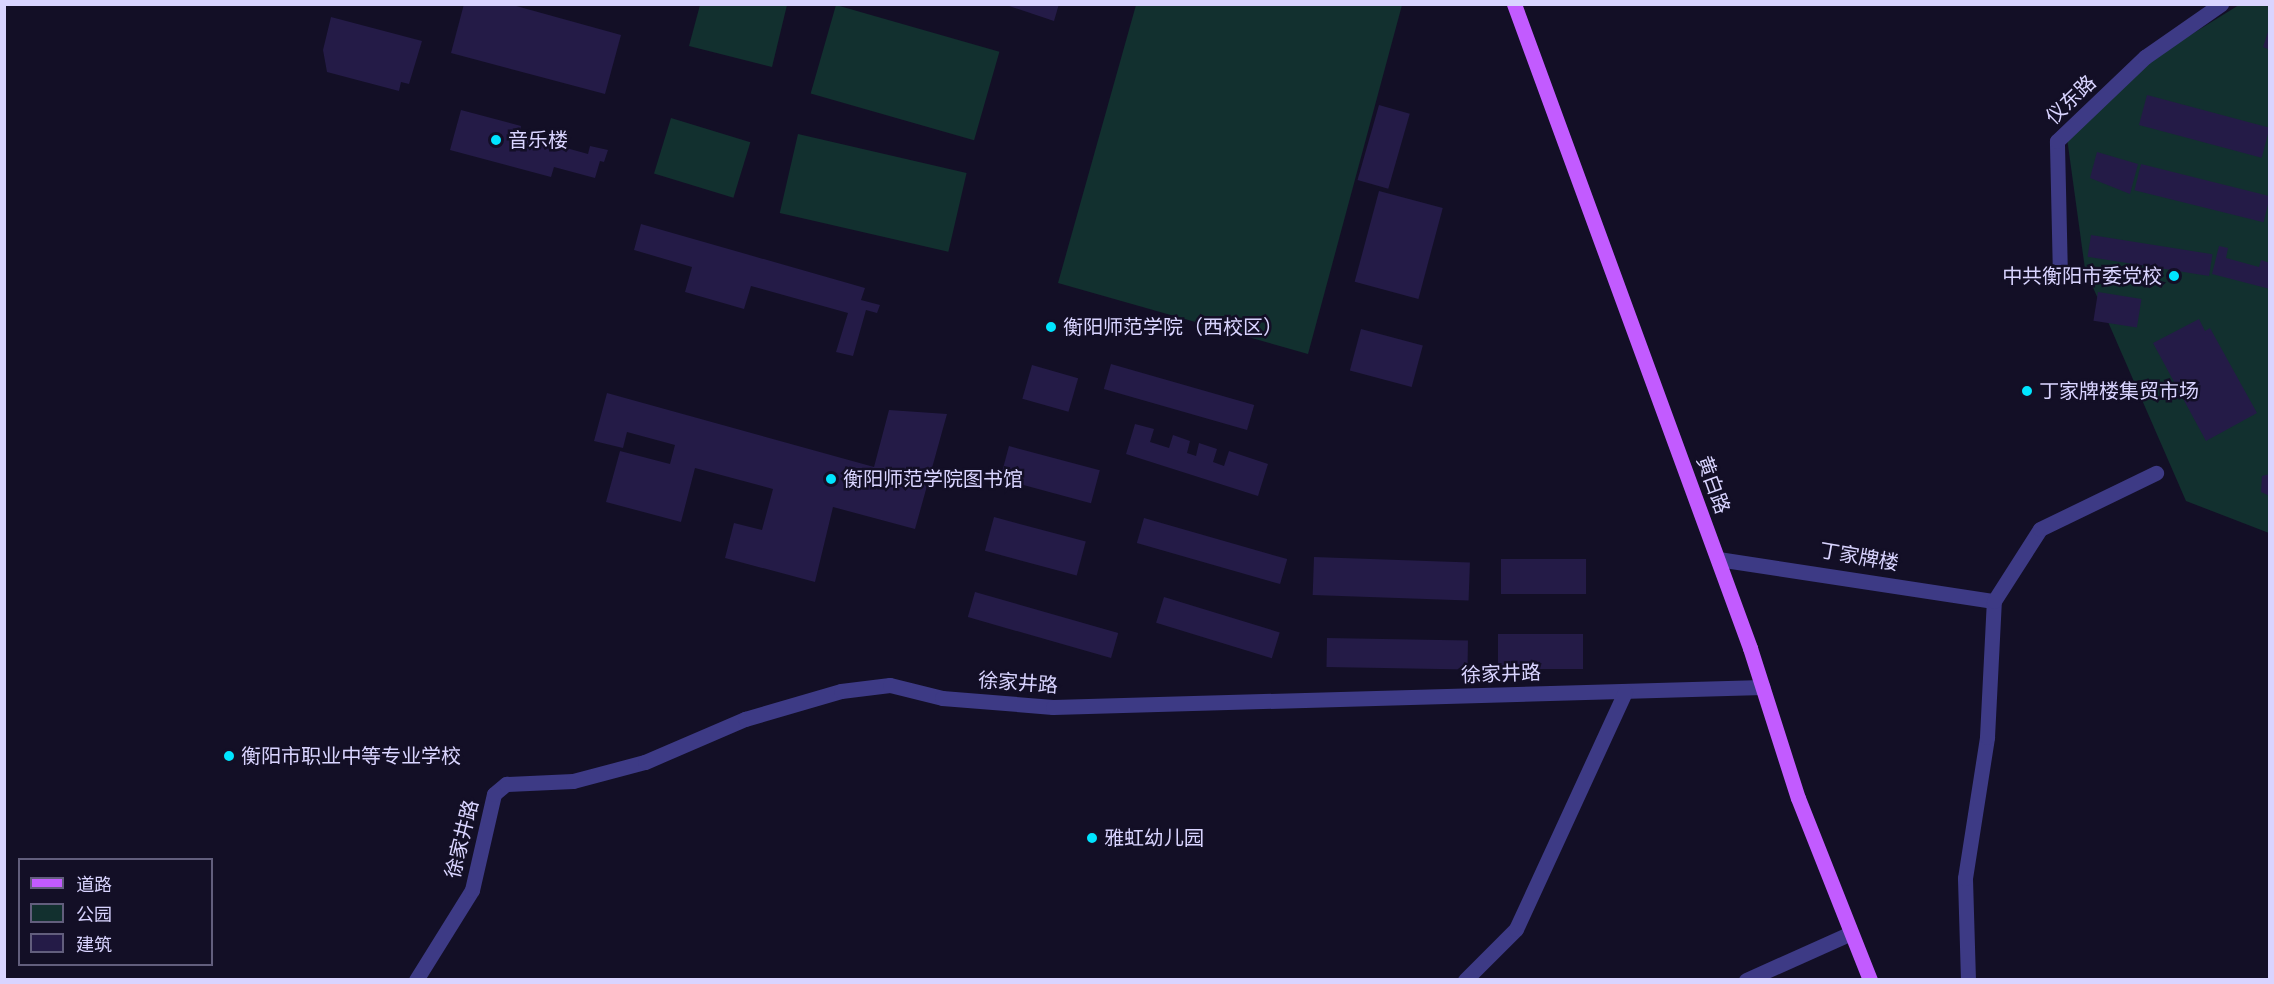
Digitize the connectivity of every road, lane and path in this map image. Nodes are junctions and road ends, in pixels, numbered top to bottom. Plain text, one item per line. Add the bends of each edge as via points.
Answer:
1 (1514, 4) edge
2 (2221, 4) edge
3 (2060, 278) dead end
4 (2156, 473) dead end
5 (1718, 559) junction
6 (1994, 601) junction
7 (1763, 687) junction
8 (1625, 692) junction
9 (1849, 934) junction
10 (416, 980) edge
11 (1465, 980) edge
12 (1746, 980) edge
13 (1870, 980) edge
14 (1968, 980) edge

1 - 5 main road, 黄白路
2 - 3 street, 仪东路 via 2145,57 2057,141
4 - 6 street via 2040,529
5 - 6 street, 丁家牌楼 via 1744,559
5 - 7 main road, 黄白路
6 - 14 street via 1987,737 1965,878
7 - 8 street, 徐家井路
7 - 9 main road, 黄白路
8 - 10 street, 徐家井路 via 1053,707 942,698 890,686 841,692 745,719 624,767 573,781 506,784 494,794 472,890
8 - 11 street via 1516,929
9 - 12 street
9 - 13 main road, 黄白路

